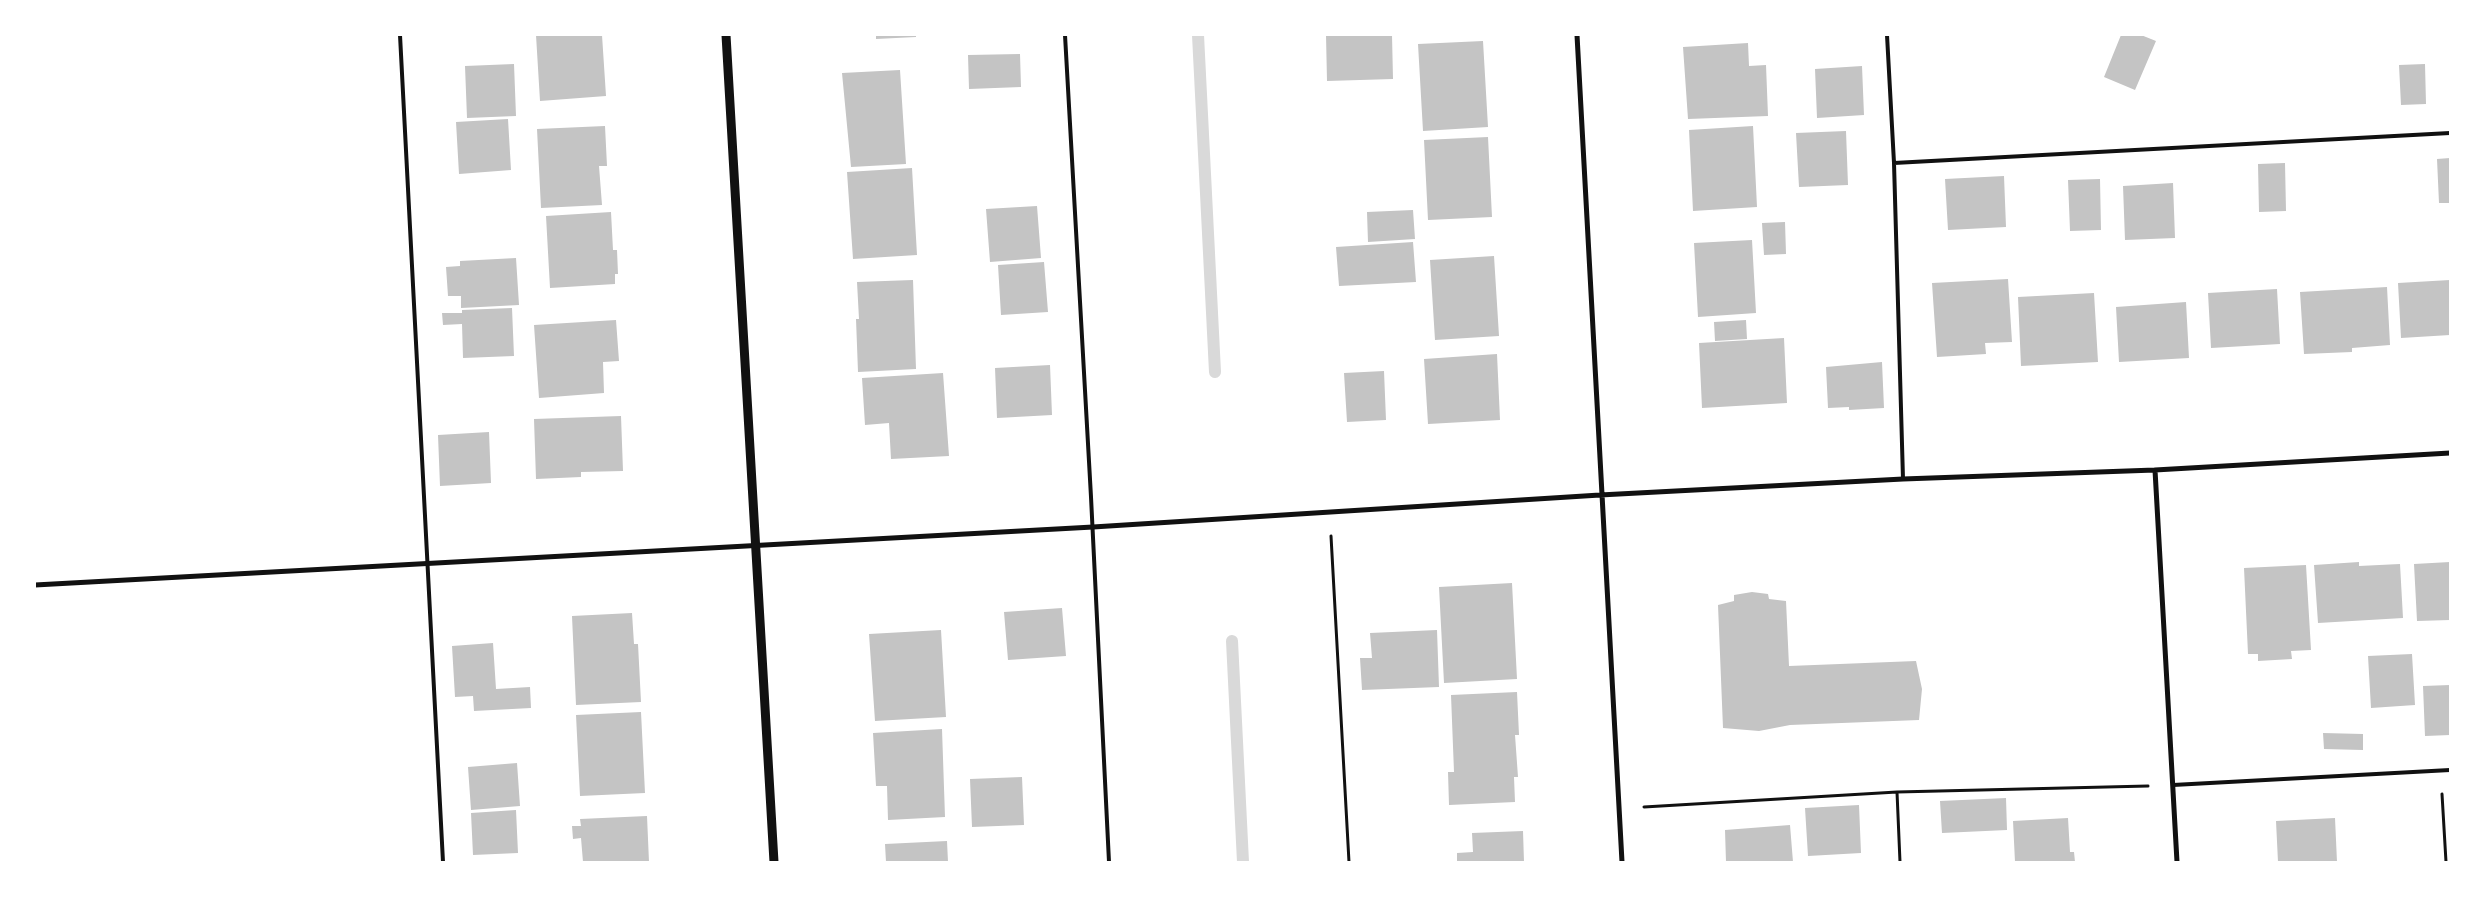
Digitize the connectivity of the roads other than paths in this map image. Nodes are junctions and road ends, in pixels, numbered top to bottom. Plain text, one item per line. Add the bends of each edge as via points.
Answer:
1 (400, 35) edge
2 (726, 35) edge
3 (1065, 35) edge
4 (1577, 35) edge
5 (1887, 35) edge
6 (2450, 133) edge
7 (1894, 163) junction
8 (2450, 453) edge
9 (2155, 470) junction
10 (1903, 479) junction
11 (1600, 495) junction
12 (1093, 527) junction
13 (756, 544) junction
14 (429, 562) junction
15 (35, 585) edge
16 (2450, 770) edge
17 (2173, 785) junction
18 (444, 862) edge
19 (774, 862) edge
20 (1109, 862) edge
21 (1622, 862) edge
22 (2177, 862) edge

1 - 14 lane
2 - 13 street
3 - 12 lane
4 - 11 street
5 - 7 lane
6 - 7 lane
7 - 10 lane
8 - 9 street
9 - 10 street
9 - 17 street
10 - 11 street
11 - 12 street
11 - 21 street
12 - 13 street
12 - 20 lane
13 - 14 street
13 - 19 street
14 - 15 street
14 - 18 lane
16 - 17 lane
17 - 22 street

